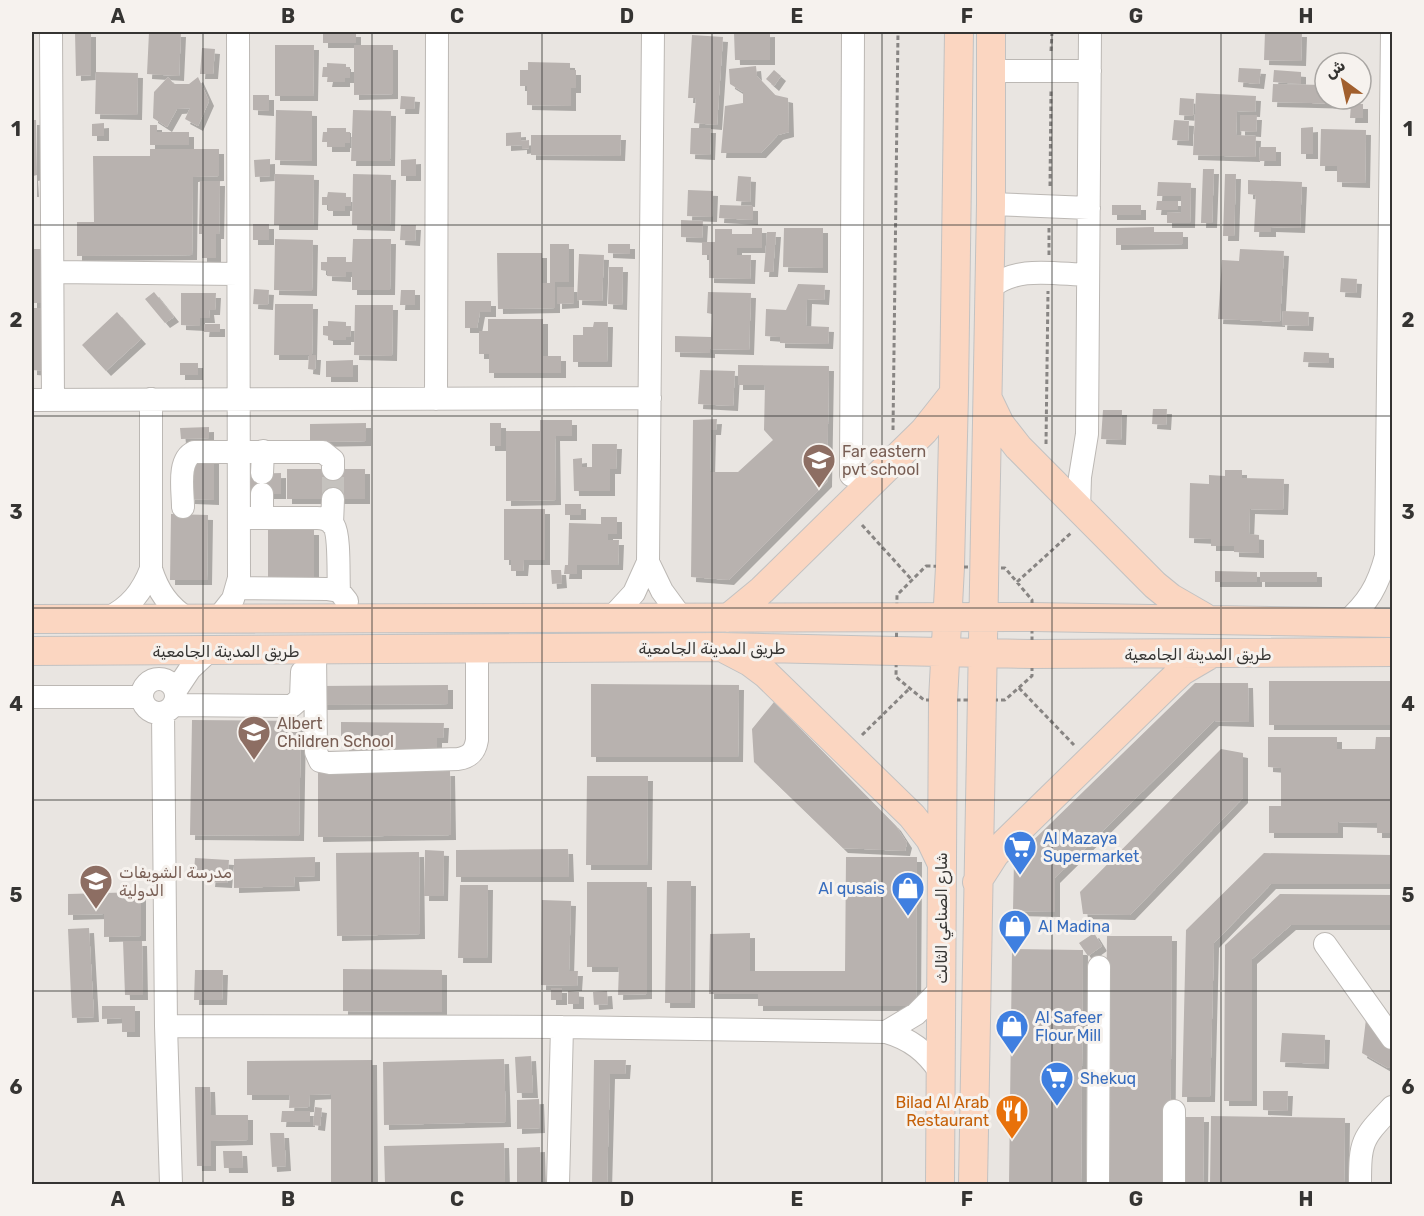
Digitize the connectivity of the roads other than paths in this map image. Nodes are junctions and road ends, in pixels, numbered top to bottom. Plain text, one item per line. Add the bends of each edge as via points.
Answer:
1 (51, 32) edge
2 (238, 32) edge
3 (437, 32) edge
4 (653, 32) edge
5 (853, 32) edge
6 (959, 32) edge
7 (992, 32) edge
8 (1090, 32) edge
9 (1392, 32) edge
10 (991, 71) junction
11 (1090, 71) junction
12 (992, 204) junction
13 (1089, 208) junction
14 (53, 272) junction
15 (238, 274) junction
16 (1088, 275) junction
17 (989, 289) junction
18 (954, 393) junction
19 (650, 398) junction
20 (988, 398) junction
21 (151, 399) junction
22 (238, 399) junction
23 (436, 399) junction
24 (42, 400) edge
25 (1390, 400) edge
26 (238, 452) junction
27 (1084, 461) junction
28 (333, 469) dead end
29 (262, 473) junction
30 (851, 489) junction
31 (333, 499) tunnel mouth
32 (1069, 504) junction
33 (183, 507) dead end
34 (239, 518) junction
35 (262, 518) junction
36 (332, 524) junction
37 (1386, 556) junction
38 (648, 562) junction
39 (151, 569) junction
40 (1392, 580) edge
41 (948, 587) junction
42 (237, 588) junction
43 (984, 589) junction
44 (339, 591) junction
45 (681, 617) junction
46 (916, 617) junction
47 (947, 617) junction
48 (983, 617) junction
49 (108, 618) junction
50 (218, 618) junction
51 (611, 618) junction
52 (728, 618) junction
53 (1019, 618) junction
54 (32, 619) edge
55 (188, 619) junction
56 (356, 619) junction
57 (1209, 620) junction
58 (1345, 623) junction
59 (1392, 623) edge
60 (722, 648) junction
61 (477, 650) junction
62 (32, 651) edge
63 (126, 651) junction
64 (209, 651) junction
65 (308, 651) junction
66 (911, 651) junction
67 (945, 652) junction
68 (1392, 652) edge
69 (982, 653) junction
70 (1020, 654) junction
71 (1211, 654) junction
72 (944, 682) junction
73 (981, 685) junction
74 (146, 689) junction
75 (32, 697) edge
76 (171, 703) junction
77 (942, 864) junction
78 (977, 882) junction
79 (1325, 944) dead end
80 (1099, 967) dead end
81 (941, 989) junction
82 (165, 1026) junction
83 (562, 1027) junction
84 (886, 1032) junction
85 (1392, 1038) edge
86 (940, 1072) junction
87 (1392, 1107) edge
88 (1174, 1111) dead end
89 (171, 1185) edge
90 (558, 1185) edge
91 (940, 1185) edge
92 (972, 1185) edge
93 (1098, 1185) edge
94 (1174, 1185) edge
95 (1360, 1185) edge

1 - 14 street
2 - 15 street
3 - 23 street
4 - 19 street
5 - 30 street
6 - 18 main road, شارع الصناعي الثالث
7 - 10 main road
8 - 11 street
9 - 25 street
10 - 11 street
10 - 12 main road
11 - 13 street
12 - 13 street
12 - 17 main road
13 - 16 street
14 - 15 street
14 - 24 street
15 - 22 street
16 - 17 street via 1016,274
16 - 27 street
17 - 20 main road
18 - 30 main road via 934,420 892,462
18 - 41 main road, شارع الصناعي الثالث
19 - 23 street
19 - 38 street
20 - 32 main road via 1008,436
20 - 43 main road
21 - 22 street
21 - 24 street
21 - 39 street
22 - 23 street
22 - 26 street
25 - 37 street
26 - 29 street
26 - 33 street via 189,454 183,465
26 - 34 street
27 - 32 street via 1079,493
27 - 32 street via 1063,477
28 - 29 street via 333,459 323,452
29 - 35 street
30 - 52 main road via 757,595
31 - 36 street
32 - 57 main road via 1171,598
34 - 35 street
34 - 42 street
35 - 36 street via 323,518
36 - 44 street via 337,533
37 - 40 street
37 - 58 street via 1372,594
38 - 45 street
38 - 51 street via 634,593
39 - 49 street via 135,598
39 - 55 street via 164,598
41 - 43 main road via 969,594
41 - 47 main road, شارع الصناعي الثالث
42 - 44 street
42 - 50 street via 230,605
43 - 48 main road
44 - 56 street
45 - 51 main road, طريق المدينة الجامعية
45 - 52 main road, طريق المدينة الجامعية
46 - 47 main road, طريق المدينة الجامعية
46 - 52 main road, طريق المدينة الجامعية
46 - 66 main road via 920,633
47 - 48 main road, طريق المدينة الجامعية
47 - 67 main road, شارع الصناعي الثالث
48 - 53 main road, طريق المدينة الجامعية
48 - 69 main road
49 - 54 main road, طريق المدينة الجامعية
49 - 55 main road, طريق المدينة الجامعية
50 - 55 main road, طريق المدينة الجامعية
50 - 56 main road, طريق المدينة الجامعية
51 - 56 main road, طريق المدينة الجامعية
53 - 57 main road, طريق المدينة الجامعية
53 - 70 main road via 1010,634 1014,649
57 - 58 main road, طريق المدينة الجامعية
58 - 59 main road, طريق المدينة الجامعية
60 - 61 main road, طريق المدينة الجامعية
60 - 66 main road, طريق المدينة الجامعية
60 - 77 main road via 759,667 845,751 922,827
61 - 65 main road, طريق المدينة الجامعية
61 - 65 street via 477,740 472,754 458,759 330,763 320,761 316,752
62 - 63 main road, طريق المدينة الجامعية
63 - 64 main road, طريق المدينة الجامعية
63 - 74 street via 140,666
64 - 65 main road, طريق المدينة الجامعية
64 - 76 street via 190,669
65 - 76 street via 303,692 292,706
66 - 67 main road, طريق المدينة الجامعية
67 - 69 main road, طريق المدينة الجامعية
67 - 72 main road, شارع الصناعي الثالث
68 - 71 main road, طريق المدينة الجامعية
69 - 70 main road, طريق المدينة الجامعية
69 - 73 main road
70 - 71 main road, طريق المدينة الجامعية
71 - 78 main road via 1182,671 1089,761 1006,842
72 - 73 main road via 963,675
72 - 77 main road, شارع الصناعي الثالث
73 - 78 main road
74 - 75 street
74 - 76 street via 144,704 148,710 155,713
74 - 76 street via 156,679 164,679 171,683
76 - 82 street
77 - 81 main road, شارع الصناعي الثالث
78 - 92 main road
79 - 85 street
80 - 93 street
81 - 84 street via 916,1014
81 - 86 main road, شارع الصناعي الثالث
82 - 83 street
82 - 89 street
83 - 84 street
83 - 90 street
84 - 86 street via 917,1045
86 - 91 main road, شارع الصناعي الثالث
87 - 95 street via 1364,1138
88 - 94 street

